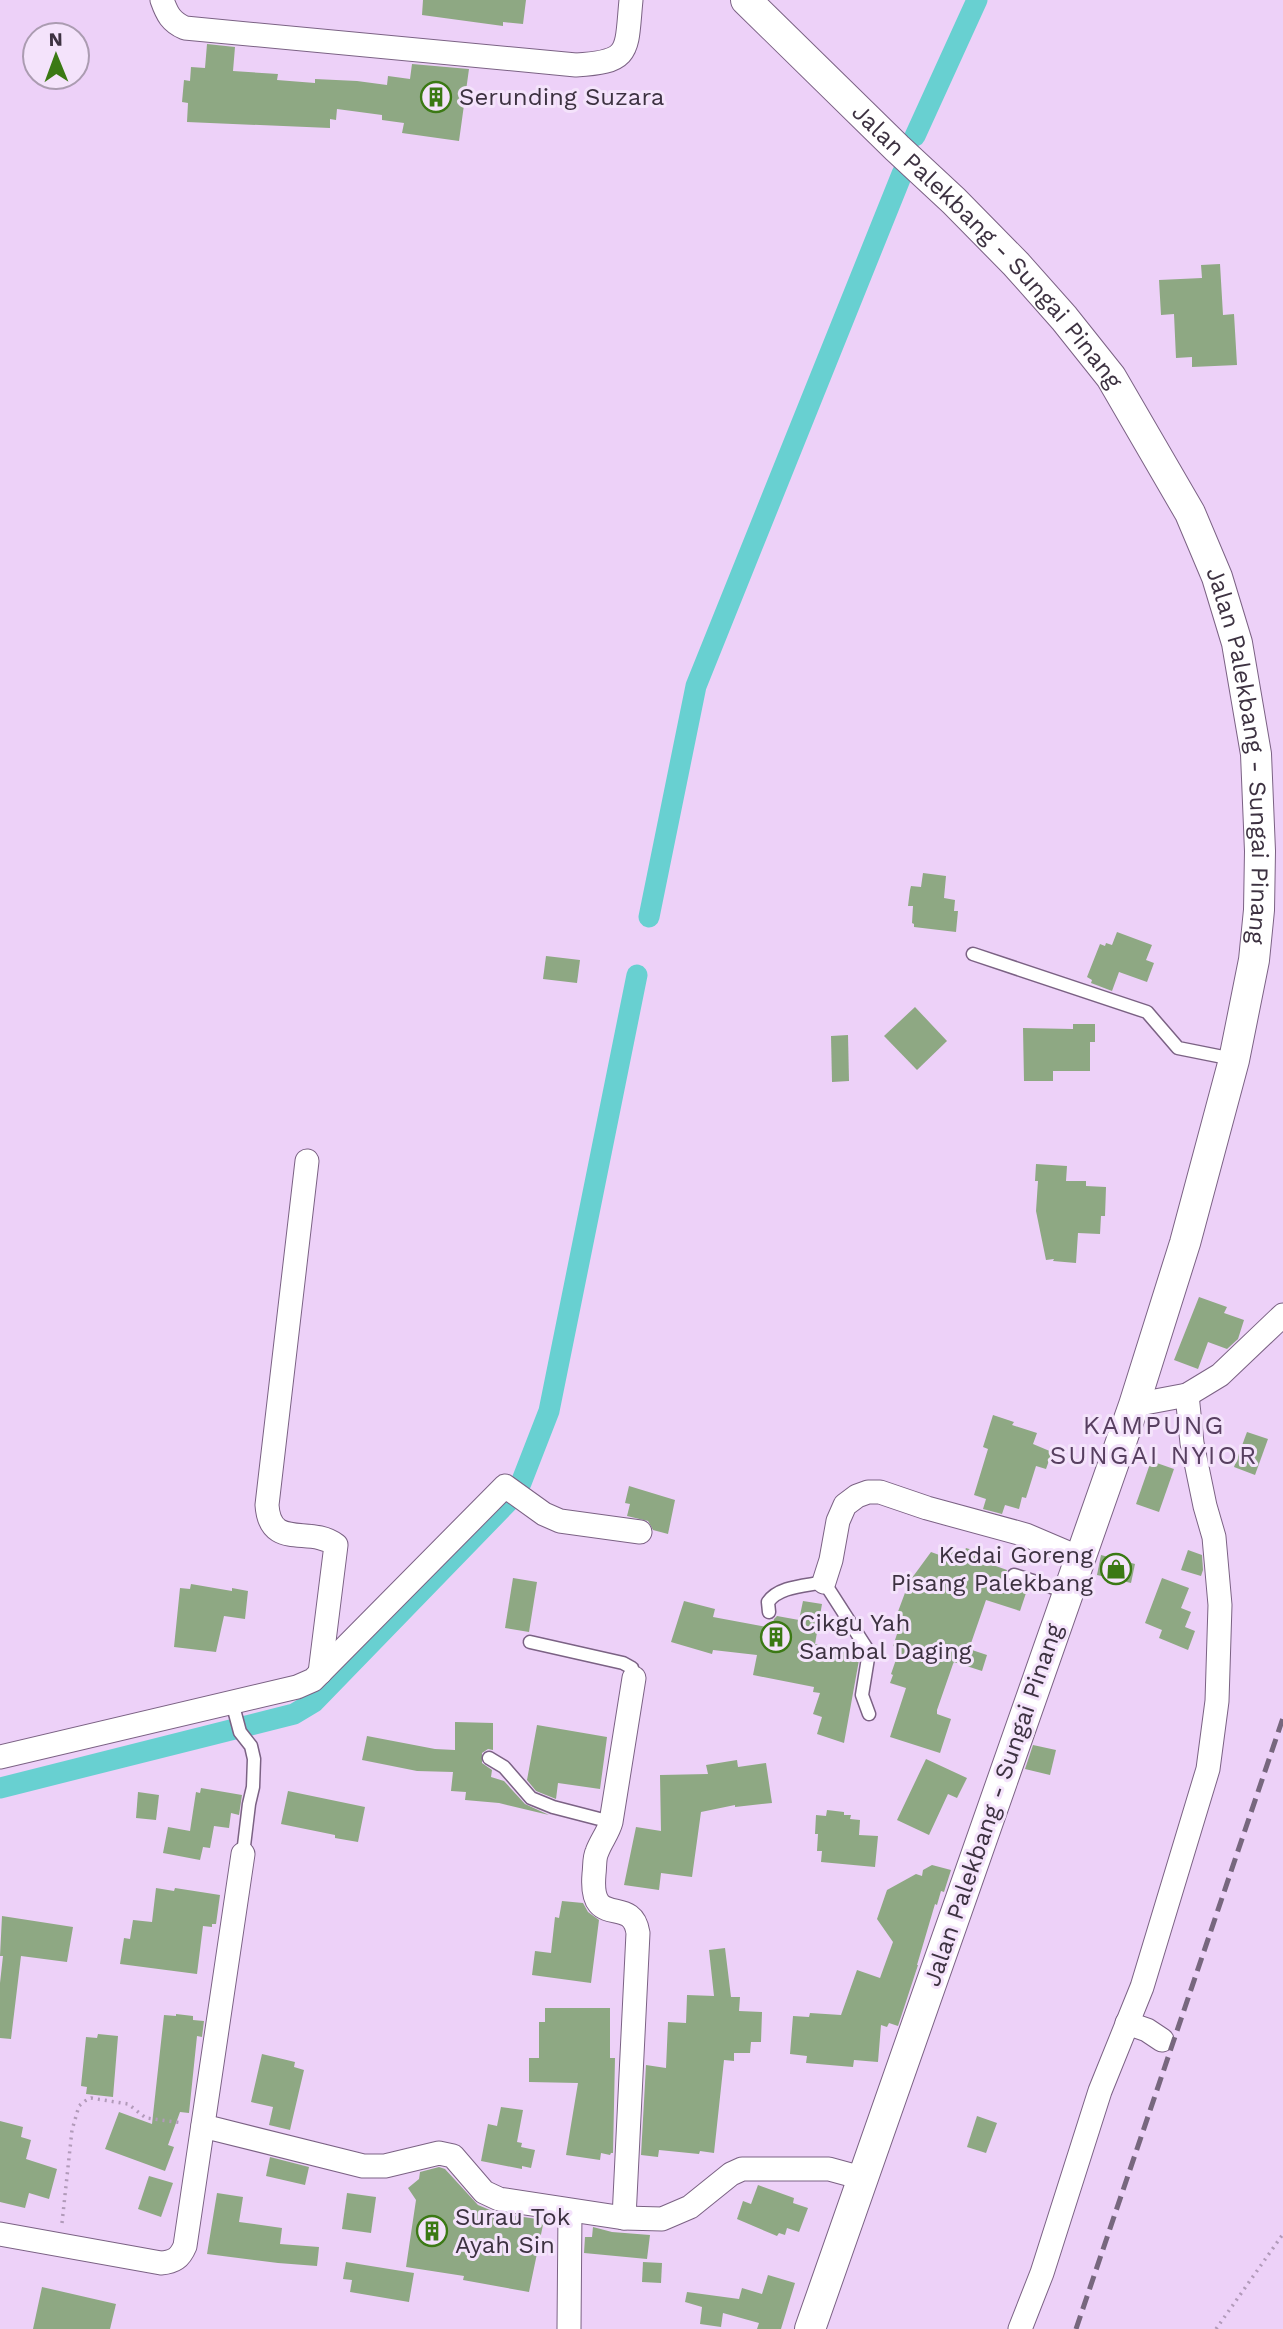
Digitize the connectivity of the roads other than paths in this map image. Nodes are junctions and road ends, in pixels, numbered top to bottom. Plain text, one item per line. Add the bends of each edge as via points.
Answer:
1 (162, 0) edge
2 (631, 0) edge
3 (746, 0) edge
4 (974, 954) dead end
5 (1234, 1060) junction
6 (307, 1161) dead end
7 (1283, 1315) edge
8 (1186, 1395) junction
9 (1134, 1405) junction
10 (640, 1532) dead end
11 (1080, 1559) junction
12 (1014, 1575) dead end
13 (824, 1581) junction
14 (1067, 1592) junction
15 (769, 1612) dead end
16 (530, 1642) dead end
17 (320, 1673) junction
18 (635, 1678) joint
19 (233, 1708) junction
20 (869, 1714) dead end
21 (0, 1757) edge
22 (489, 1758) dead end
23 (611, 1822) junction
24 (243, 1854) joint
25 (1128, 2023) junction
26 (1162, 2040) dead end
27 (203, 2126) junction
28 (862, 2178) junction
29 (570, 2211) junction
30 (624, 2218) junction
31 (0, 2234) edge
32 (569, 2329) edge
33 (810, 2329) edge
34 (1020, 2329) edge

1 - 2 street via 168,16 185,27 576,65 601,64 622,54
3 - 5 street, Jalan Palekbang - Sungai Pinang via 954,201 1064,318 1111,377 1190,513 1217,577 1237,643 1256,754 1259,909
4 - 5 lane via 1147,1012 1178,1048
5 - 9 street, Jalan Palekbang - Sungai Pinang via 1189,1230
6 - 17 street via 267,1505 268,1517 281,1533 328,1539 336,1545
7 - 8 street via 1220,1376
8 - 9 street
8 - 25 street via 1217,1556 1217,1702 1208,1769
9 - 11 street, Jalan Palekbang - Sungai Pinang
10 - 17 street via 560,1521 505,1486
11 - 13 street via 1026,1535 868,1492 845,1505
11 - 14 street, Jalan Palekbang - Sungai Pinang
12 - 14 lane
13 - 15 lane via 779,1592 768,1602
13 - 20 lane via 869,1652 862,1695
14 - 28 street, Jalan Palekbang - Sungai Pinang
16 - 18 lane via 623,1664 632,1668
17 - 19 street via 297,1687
18 - 23 street
19 - 21 street
19 - 24 lane via 254,1759
22 - 23 lane via 504,1767 531,1798
23 - 30 street via 596,1853 594,1897 604,1908 626,1913 638,1933
24 - 27 street
25 - 26 street
25 - 34 street via 1100,2091
27 - 29 street via 363,2166 385,2166 439,2152 453,2156 484,2192 499,2199
27 - 31 street via 185,2246 172,2262
28 - 30 street via 828,2169 742,2169 690,2207 662,2219
28 - 33 street, Jalan Palekbang - Sungai Pinang
29 - 30 street
29 - 32 street

